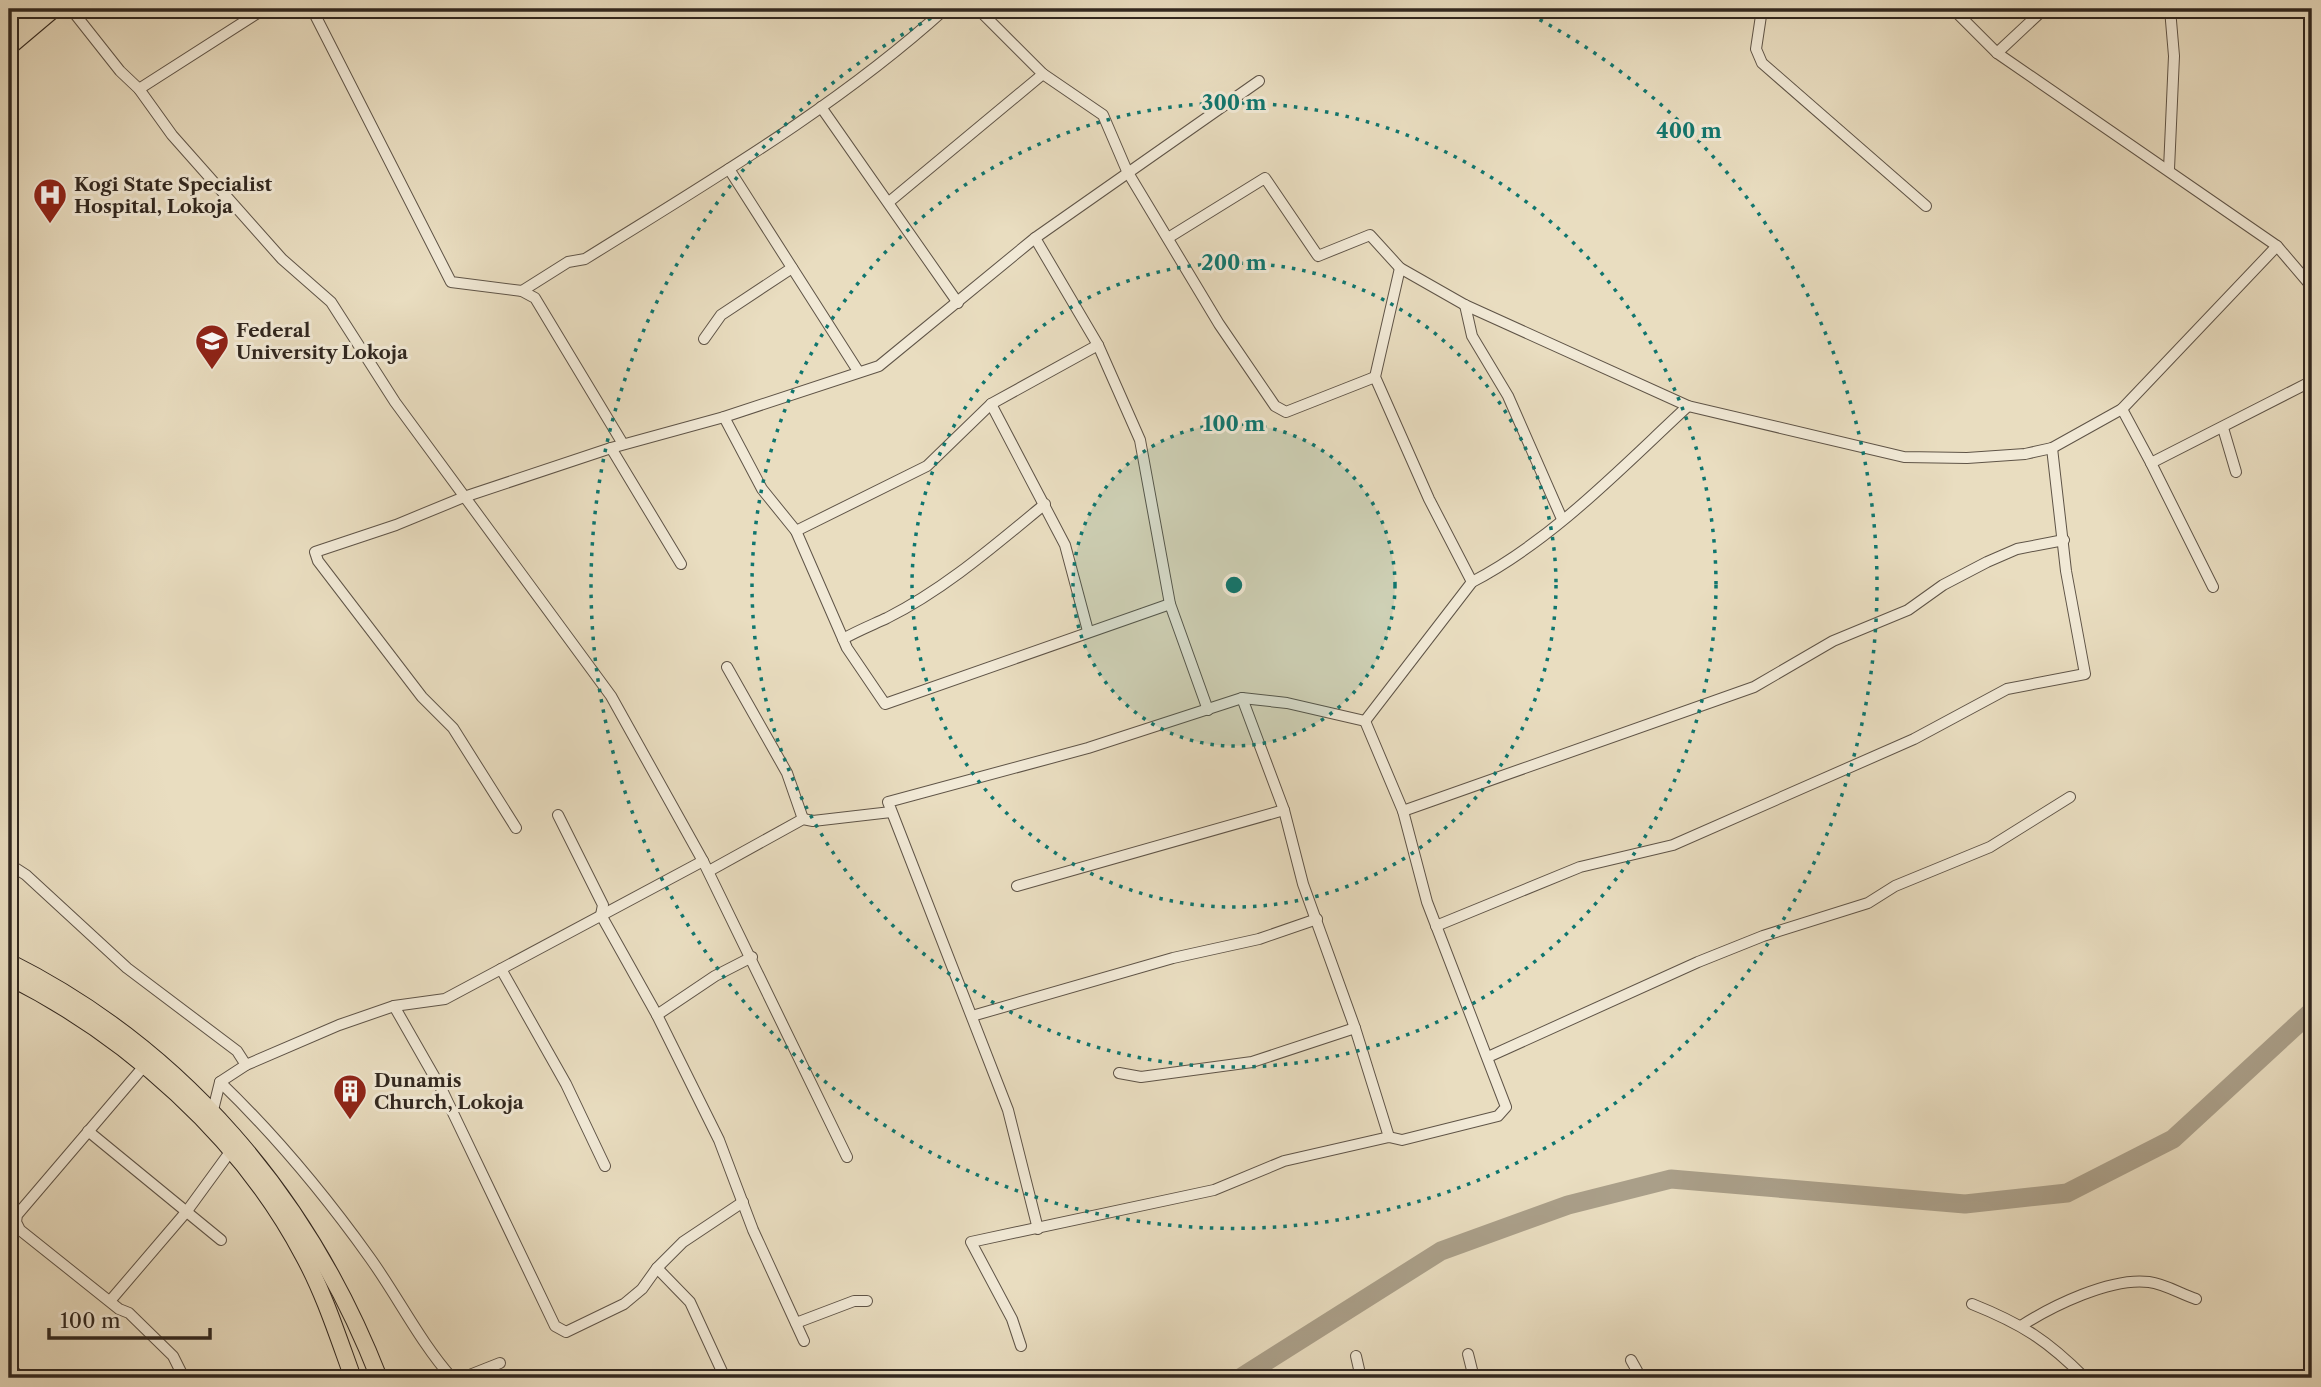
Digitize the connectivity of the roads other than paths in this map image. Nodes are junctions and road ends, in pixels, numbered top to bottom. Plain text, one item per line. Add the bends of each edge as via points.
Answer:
1 (32, 9) edge
2 (54, 9) edge
3 (71, 9) edge
4 (264, 9) edge
5 (312, 9) edge
6 (945, 9) edge
7 (978, 9) edge
8 (1762, 9) edge
9 (1952, 9) edge
10 (2044, 9) edge
11 (2170, 9) edge
12 (9, 28) edge
13 (9, 47) edge
14 (1997, 53) junction
15 (1043, 74) junction
16 (1259, 81) dead end
17 (139, 89) junction
18 (821, 107) junction
19 (729, 169) junction
20 (2169, 169) junction
21 (1127, 171) junction
22 (889, 202) junction
23 (1926, 206) dead end
24 (1035, 238) junction
25 (1168, 238) junction
26 (2277, 246) junction
27 (792, 268) junction
28 (1400, 268) junction
29 (2312, 287) edge
30 (522, 291) junction
31 (958, 303) junction
32 (1465, 305) junction
33 (704, 339) dead end
34 (1098, 345) junction
35 (858, 371) junction
36 (1376, 377) junction
37 (2312, 381) edge
38 (991, 404) junction
39 (1688, 406) junction
40 (2122, 409) junction
41 (724, 417) junction
42 (2223, 428) junction
43 (624, 444) junction
44 (611, 448) junction
45 (2052, 448) junction
46 (2151, 463) junction
47 (2236, 472) dead end
48 (464, 497) junction
49 (1045, 504) junction
50 (1562, 519) junction
51 (796, 531) junction
52 (2064, 540) junction
53 (681, 564) dead end
54 (1472, 582) junction
55 (2213, 587) dead end
56 (1170, 604) junction
57 (1088, 631) junction
58 (843, 639) junction
59 (727, 667) dead end
60 (1242, 698) junction
61 (1208, 709) junction
62 (1365, 721) junction
63 (2070, 797) dead end
64 (1284, 810) junction
65 (1403, 811) junction
66 (891, 812) junction
67 (558, 815) dead end
68 (803, 819) junction
69 (516, 828) dead end
70 (703, 861) junction
71 (9, 864) edge
72 (709, 871) junction
73 (1017, 886) dead end
74 (601, 915) junction
75 (1317, 919) junction
76 (1436, 926) junction
77 (752, 957) junction
78 (9, 962) edge
79 (501, 969) junction
80 (9, 977) edge
81 (394, 1006) junction
82 (657, 1015) junction
83 (972, 1016) junction
84 (1355, 1028) junction
85 (1488, 1057) junction
86 (145, 1065) junction
87 (246, 1065) junction
88 (1119, 1073) dead end
89 (220, 1082) junction
90 (213, 1110) junction
91 (88, 1131) junction
92 (1389, 1137) junction
93 (230, 1152) junction
94 (847, 1157) dead end
95 (605, 1166) dead end
96 (743, 1202) junction
97 (187, 1211) junction
98 (1038, 1229) junction
99 (222, 1240) dead end
100 (657, 1268) junction
101 (2196, 1299) dead end
102 (110, 1301) junction
103 (867, 1301) dead end
104 (1972, 1304) dead end
105 (796, 1323) junction
106 (2021, 1326) junction
107 (804, 1341) dead end
108 (1021, 1346) dead end
109 (1468, 1354) dead end
110 (1356, 1356) dead end
111 (1631, 1360) dead end
112 (500, 1363) dead end
113 (9, 1367) edge
114 (20, 1378) edge
115 (184, 1378) edge
116 (353, 1378) edge
117 (379, 1378) edge
118 (452, 1378) edge
119 (462, 1378) edge
120 (725, 1378) edge
121 (1361, 1378) edge
122 (1474, 1378) edge
123 (1641, 1378) edge
124 (2085, 1378) edge

1 - 12 highway
2 - 13 highway
3 - 17 street
4 - 17 street
5 - 30 street via 451,282
6 - 18 street
7 - 15 street
8 - 23 street via 1756,49 1762,64
9 - 14 street
10 - 14 street
11 - 20 street via 2174,56
14 - 20 street
15 - 21 street via 1103,115
15 - 22 street
16 - 21 street
17 - 48 street via 172,135 282,259 331,302
18 - 19 street
18 - 22 street
19 - 27 street
19 - 30 street via 585,259 568,262
20 - 26 street
21 - 24 street
21 - 25 street
22 - 31 street
24 - 31 street
24 - 34 street
25 - 28 street via 1265,177 1318,256 1370,235
25 - 36 street via 1275,406 1286,412
26 - 29 street
26 - 40 street
27 - 33 street via 721,315
27 - 35 street
28 - 32 street
28 - 36 street
30 - 43 street via 535,298
31 - 35 street via 879,366
32 - 39 street
32 - 50 street via 1472,336 1508,396
34 - 38 street
34 - 56 street via 1140,440
35 - 41 street
36 - 54 street via 1429,499
37 - 42 street
38 - 49 street
38 - 51 street via 927,466
39 - 45 street via 1904,457 1967,458
39 - 50 street
40 - 45 street
40 - 46 street
41 - 43 street
41 - 51 street via 762,489
42 - 46 street
42 - 47 street
43 - 44 street
44 - 48 street
44 - 53 street
45 - 52 street
46 - 55 street
48 - 69 street via 315,551 422,697 469,751
48 - 70 street via 611,696
49 - 57 street via 1065,545
49 - 58 street via 932,590
50 - 54 street via 1498,569
51 - 58 street
52 - 65 street via 2017,549 1987,562 1908,610 1833,641 1754,687
52 - 76 street via 2085,674 2007,689 1914,739 1673,845 1580,867
54 - 62 street
56 - 57 street
56 - 61 street
57 - 58 street via 885,704
59 - 68 street via 787,773
60 - 61 street
60 - 62 street
60 - 64 street
61 - 66 street via 1088,748 888,802
62 - 65 street
63 - 85 street via 1990,847 1895,886 1868,903 1698,962
64 - 73 street
64 - 75 street
65 - 76 street
66 - 68 street
66 - 83 street
67 - 74 street via 603,905
68 - 72 street
70 - 72 street
70 - 74 street
71 - 87 street via 127,968 237,1051
72 - 77 street
74 - 79 street
74 - 82 street
75 - 83 street via 1259,939 1173,958
75 - 84 street
76 - 85 street
77 - 82 street
77 - 94 street
78 - 90 highway via 82,1003 142,1045
79 - 81 street via 445,999
79 - 95 street via 566,1084
80 - 86 highway via 73,1013
81 - 87 street
81 - 100 street via 442,1090 555,1326 566,1332 624,1304
82 - 96 street via 719,1140
83 - 98 street via 1008,1110
84 - 88 street via 1230,1066 1141,1077
84 - 92 street
85 - 92 street via 1506,1102 1498,1116 1402,1140
86 - 91 street
86 - 93 highway
87 - 89 street
89 - 90 street
89 - 118 street via 303,1168
90 - 117 highway via 267,1173 318,1250 351,1310
91 - 97 street
91 - 102 street via 17,1215 16,1222 20,1230
92 - 98 street via 1284,1161 1214,1190
93 - 97 street
93 - 116 highway via 304,1255
96 - 100 street via 692,1235
96 - 105 street
97 - 99 street
97 - 102 street
98 - 108 street via 971,1242 1012,1319
100 - 120 street via 690,1302
101 - 106 street via 2149,1282 2109,1286 2048,1309
102 - 115 street via 173,1356
103 - 105 street via 854,1301
104 - 106 street
105 - 107 street
106 - 124 street via 2052,1345
109 - 122 street
110 - 121 street
111 - 123 street
112 - 119 street
113 - 114 street

